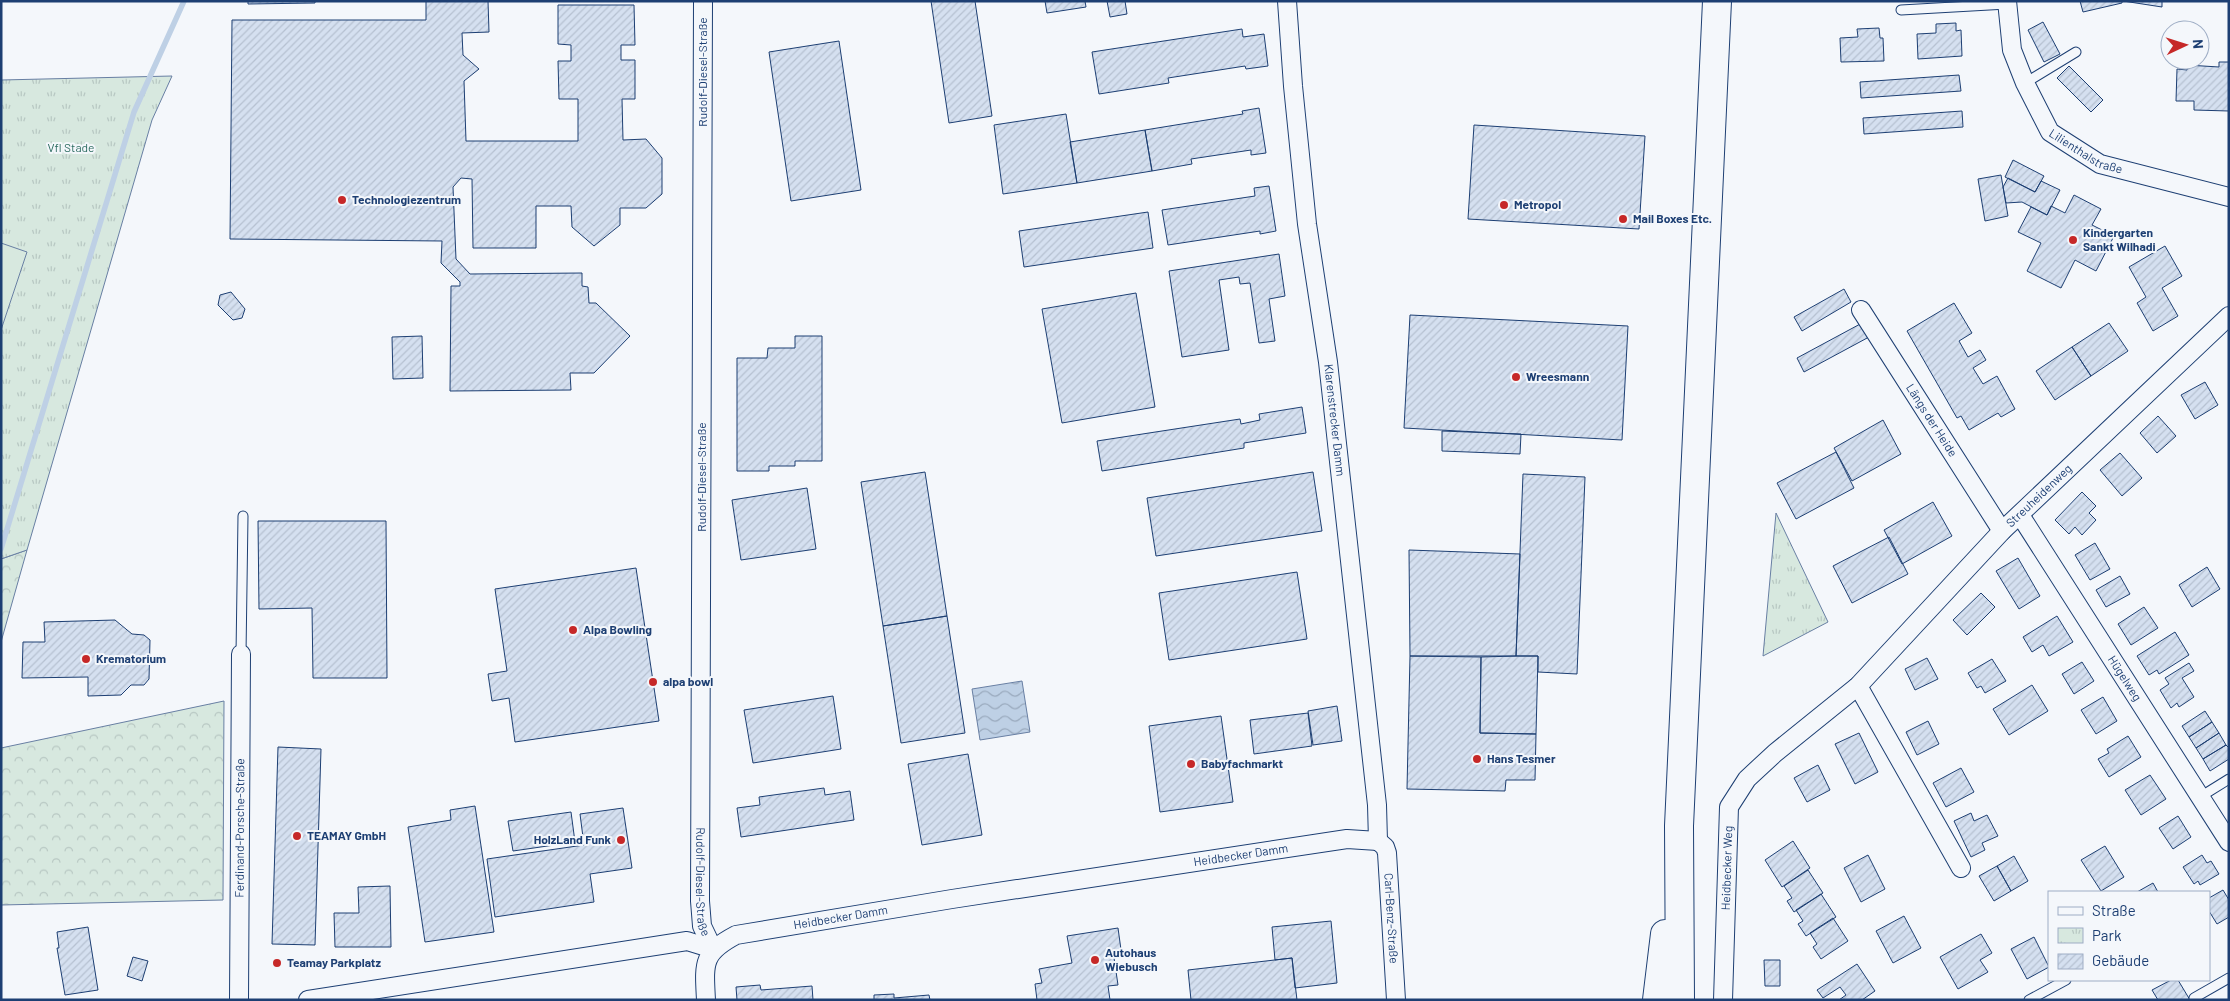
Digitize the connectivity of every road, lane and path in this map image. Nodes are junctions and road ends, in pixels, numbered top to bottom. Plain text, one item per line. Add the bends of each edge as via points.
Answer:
1 (703, 1) edge
2 (1288, 1) edge
3 (1717, 1) edge
4 (2007, 3) edge
5 (1901, 10) dead end
6 (2076, 52) dead end
7 (2025, 83) junction
8 (2229, 197) edge
9 (1861, 310) dead end
10 (2229, 316) edge
11 (2020, 515) junction
12 (243, 516) dead end
13 (2002, 532) junction
14 (241, 654) joint
15 (1858, 686) junction
16 (1774, 753) joint
17 (2229, 779) edge
18 (2200, 797) junction
19 (1679, 826) junction
20 (1378, 841) junction
21 (2229, 842) edge
22 (1961, 868) dead end
23 (713, 950) junction
24 (2229, 978) edge
25 (2064, 981) edge
26 (2194, 998) dead end
27 (239, 1000) edge
28 (308, 1000) edge
29 (706, 1000) edge
30 (1396, 1000) edge
31 (1657, 1000) edge
32 (1680, 1000) edge
33 (1723, 1000) edge
34 (2029, 1000) edge

1 - 23 street, Rudolf-Diesel-Straße via 700,901 702,926
2 - 20 street, Klarenstrecker Damm via 1307,224 1328,362 1377,805
3 - 19 main road
4 - 5 lane
4 - 7 street, Lilienthalstraße via 2012,50
6 - 7 lane
7 - 8 street, Lilienthalstraße via 2050,132 2100,164
9 - 13 street, Längs der Heide
10 - 11 street, Streuheidenweg
11 - 13 street, Streuheidenweg
11 - 18 street, Hügelweg
12 - 14 lane
13 - 15 street, Streuheidenweg
14 - 27 street, Ferdinand-Porsche-Straße
15 - 16 street, Streuheidenweg
15 - 22 street
16 - 33 street, Heidbecker Weg via 1746,779 1729,807
17 - 18 lane
18 - 21 street, Hügelweg
19 - 31 main road
19 - 32 main road
20 - 23 street, Heidbecker Damm via 1348,838 864,913 736,935
20 - 30 street, Carl-Benz-Straße via 1387,853
23 - 28 street via 687,941
23 - 29 street via 705,964
24 - 26 lane
25 - 34 lane

